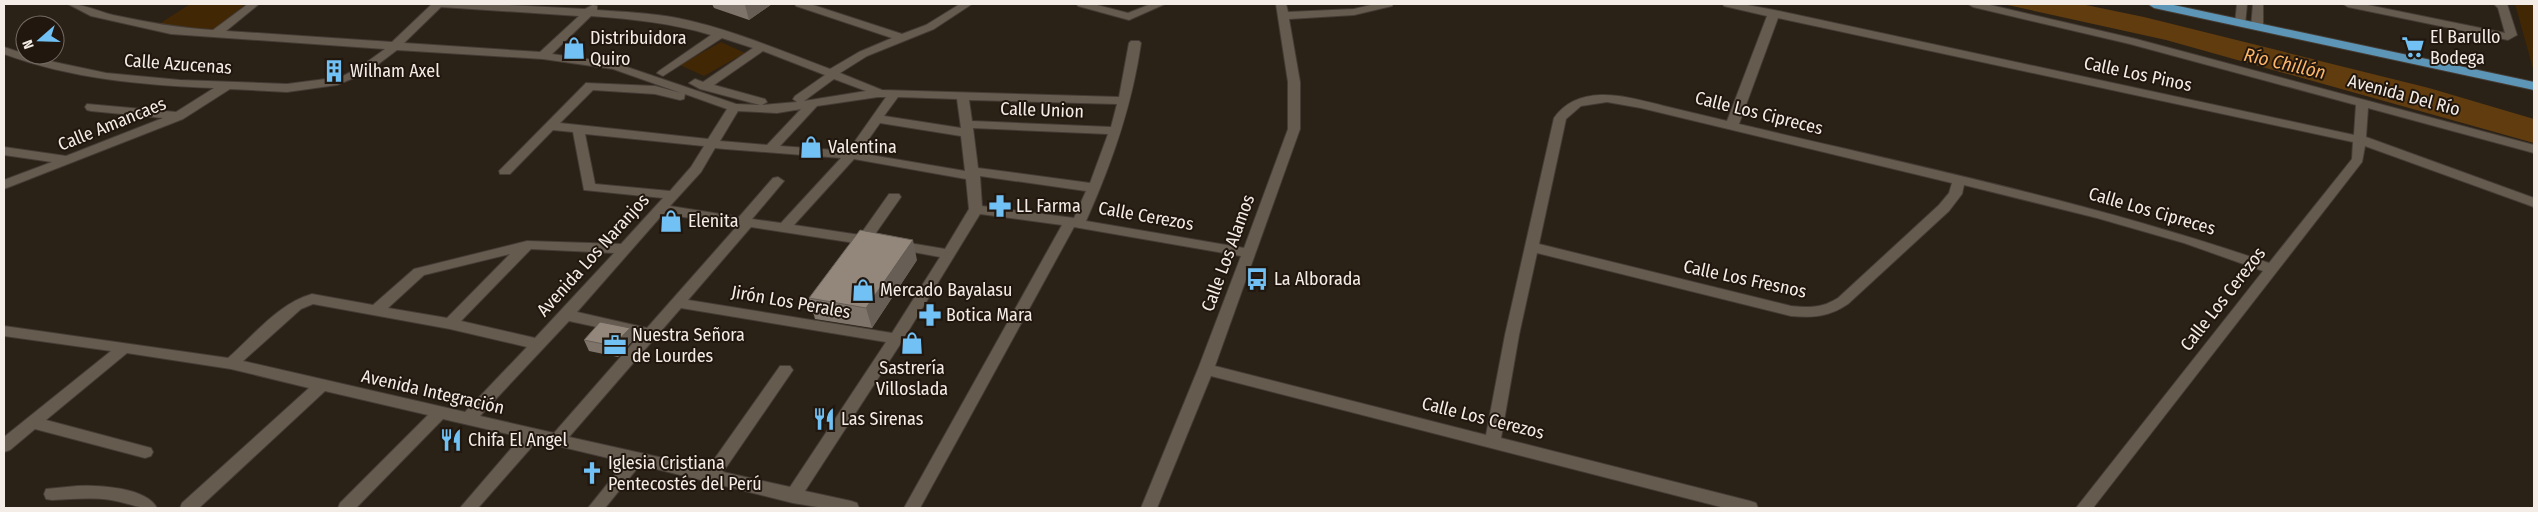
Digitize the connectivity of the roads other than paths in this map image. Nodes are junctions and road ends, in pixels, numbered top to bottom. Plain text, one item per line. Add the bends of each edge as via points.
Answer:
1 (73, 4) edge
2 (254, 4) edge
3 (437, 4) edge
4 (800, 4) edge
5 (967, 4) edge
6 (1082, 4) edge
7 (1160, 4) edge
8 (1388, 4) edge
9 (1728, 4) edge
10 (1973, 4) edge
11 (2154, 4) edge
12 (2180, 4) edge
13 (2242, 4) edge
14 (2258, 4) edge
15 (2348, 4) edge
16 (2499, 4) edge
17 (515, 5) edge
18 (593, 8) edge
19 (1282, 10) edge
20 (1774, 13) junction
21 (2241, 20) junction
22 (2258, 24) junction
23 (721, 34) junction
24 (214, 35) junction
25 (903, 38) junction
26 (1135, 43) dead end
27 (394, 45) junction
28 (762, 47) junction
29 (544, 56) junction
30 (53, 65) edge
31 (663, 73) junction
32 (833, 74) junction
33 (2534, 81) edge
34 (228, 85) junction
35 (704, 86) junction
36 (2534, 86) edge
37 (874, 91) junction
38 (894, 94) junction
39 (963, 96) junction
40 (799, 99) junction
41 (1123, 101) junction
42 (2362, 102) junction
43 (813, 103) junction
44 (734, 106) junction
45 (91, 107) dead end
46 (179, 116) junction
47 (877, 119) junction
48 (1732, 125) junction
49 (550, 126) junction
50 (578, 128) junction
51 (967, 129) junction
52 (1116, 131) junction
53 (2361, 140) junction
54 (714, 142) junction
55 (771, 148) junction
56 (2534, 149) edge
57 (4, 151) edge
58 (851, 155) junction
59 (68, 160) junction
60 (505, 171) dead end
61 (973, 174) junction
62 (778, 181) dead end
63 (1959, 181) junction
64 (4, 185) edge
65 (1094, 188) junction
66 (672, 195) junction
67 (894, 197) dead end
68 (2534, 202) edge
69 (659, 209) junction
70 (976, 209) junction
71 (745, 222) junction
72 (1074, 223) junction
73 (783, 229) junction
74 (864, 240) junction
75 (528, 245) junction
76 (1531, 247) junction
77 (625, 249) junction
78 (1249, 253) junction
79 (948, 254) junction
80 (853, 255) edge
81 (2271, 269) junction
82 (679, 302) junction
83 (814, 307) edge
84 (378, 310) junction
85 (566, 315) junction
86 (802, 322) junction
87 (450, 324) junction
88 (4, 331) edge
89 (652, 334) junction
90 (896, 339) junction
91 (537, 344) junction
92 (125, 347) junction
93 (232, 364) junction
94 (1206, 369) junction
95 (784, 370) dead end
96 (321, 386) junction
97 (440, 413) junction
98 (467, 420) junction
99 (34, 423) junction
100 (533, 435) junction
101 (557, 440) junction
102 (1493, 441) junction
103 (4, 446) edge
104 (145, 452) dead end
105 (636, 459) junction
106 (711, 476) junction
107 (52, 494) dead end
108 (793, 496) junction
109 (142, 506) edge
110 (188, 508) edge
111 (346, 508) edge
112 (468, 508) edge
113 (596, 508) edge
114 (846, 508) edge
115 (912, 508) edge
116 (1149, 508) edge
117 (1750, 508) edge
118 (2084, 508) edge

1 - 24 street via 129,24
2 - 24 street
3 - 17 street
3 - 27 street
4 - 25 street
5 - 25 street via 930,27
6 - 7 street via 1128,16
8 - 19 street via 1354,12
9 - 20 street, Calle Los Pinos
10 - 42 street, Avenida Del Río via 2132,41
11 - 21 main road
12 - 21 main road
13 - 21 street
14 - 22 street
15 - 16 street via 2508,37 2511,35 2503,6
17 - 18 street
18 - 23 street via 679,22
18 - 29 street
19 - 78 street, Calle Los Alamos via 1294,82 1294,129
20 - 48 street
20 - 53 street, Calle Los Pinos
21 - 22 main road
22 - 33 main road
22 - 36 main road
23 - 28 street
23 - 31 street
24 - 27 street
25 - 32 street via 863,54
26 - 41 street
27 - 29 street
27 - 34 street, Calle Azucenas via 352,77 287,88
28 - 32 street
28 - 35 street
29 - 31 street via 600,55 634,62
29 - 44 street via 630,70
30 - 34 street, Calle Azucenas via 112,78
31 - 35 street
32 - 37 street
32 - 40 street
34 - 46 street, Calle Amancaes
35 - 40 street via 759,102
37 - 38 street
37 - 40 street
37 - 43 street
38 - 39 street
38 - 47 street
39 - 41 street
39 - 51 street
41 - 52 street
42 - 53 street, Calle Los Cerezos
42 - 56 street, Avenida Del Río
43 - 44 street via 771,109
43 - 55 street
44 - 49 street via 655,90 593,85
44 - 54 street, Avenida Los Naranjos
45 - 46 street
46 - 59 street, Calle Amancaes
47 - 51 street, Calle Union
47 - 58 street
48 - 63 street, Calle Los Cipreces
48 - 76 street, Calle Los Cipreces via 1615,98 1580,100 1560,118
49 - 50 street
49 - 60 street
50 - 54 street
50 - 66 street via 589,187
51 - 52 street, Calle Union
51 - 61 street
52 - 65 street
53 - 68 street, Calle Los Pinos
53 - 81 street, Calle Los Cerezos via 2358,159 2338,189
54 - 55 street
54 - 66 street, Avenida Los Naranjos
55 - 58 street
57 - 59 street
58 - 61 street
58 - 73 street
59 - 64 street, Calle Amancaes
61 - 65 street
61 - 70 street
62 - 71 street
63 - 76 street, Calle Los Fresnos via 1955,194 1944,208 1843,301 1830,309 1813,313 1771,307
63 - 81 street, Calle Los Cipreces via 2139,225
65 - 72 street
66 - 69 street, Avenida Los Naranjos
67 - 74 street
69 - 71 street
69 - 77 street, Avenida Los Naranjos
70 - 72 street, Calle Cerezos
70 - 79 street
71 - 73 street
71 - 82 street
72 - 78 street, Calle Cerezos
72 - 115 street
73 - 74 street
74 - 79 street
74 - 80 street
75 - 77 street
75 - 84 street via 419,272
75 - 87 street
76 - 102 street, Calle Los Cipreces
77 - 85 street, Avenida Los Naranjos
78 - 94 street, Calle Los Alamos
79 - 90 street
81 - 118 street, Calle Los Cerezos
82 - 86 street, Jirón Los Perales
82 - 89 street
83 - 86 street
84 - 87 street
84 - 93 street via 308,300 271,326
85 - 89 street
85 - 91 street, Avenida Los Naranjos
86 - 90 street, Jirón Los Perales
87 - 91 street
88 - 92 street, Avenida Integración
89 - 101 street
90 - 108 street
91 - 98 street, Avenida Los Naranjos
92 - 93 street, Avenida Integración
92 - 99 street
93 - 96 street, Avenida Integración
94 - 102 street, Calle Los Cerezos
94 - 116 street, Calle Los Alamos
95 - 106 street
96 - 97 street, Avenida Integración
96 - 110 street
97 - 98 street, Avenida Integración
97 - 111 street
98 - 100 street, Avenida Integración
99 - 103 street
99 - 104 street
100 - 101 street, Avenida Integración
100 - 112 street
101 - 105 street, Avenida Integración
102 - 117 street, Calle Los Cerezos
105 - 106 street, Avenida Integración
105 - 113 street
106 - 108 street, Avenida Integración
107 - 109 street via 87,490 122,496
108 - 114 street, Avenida Integración

